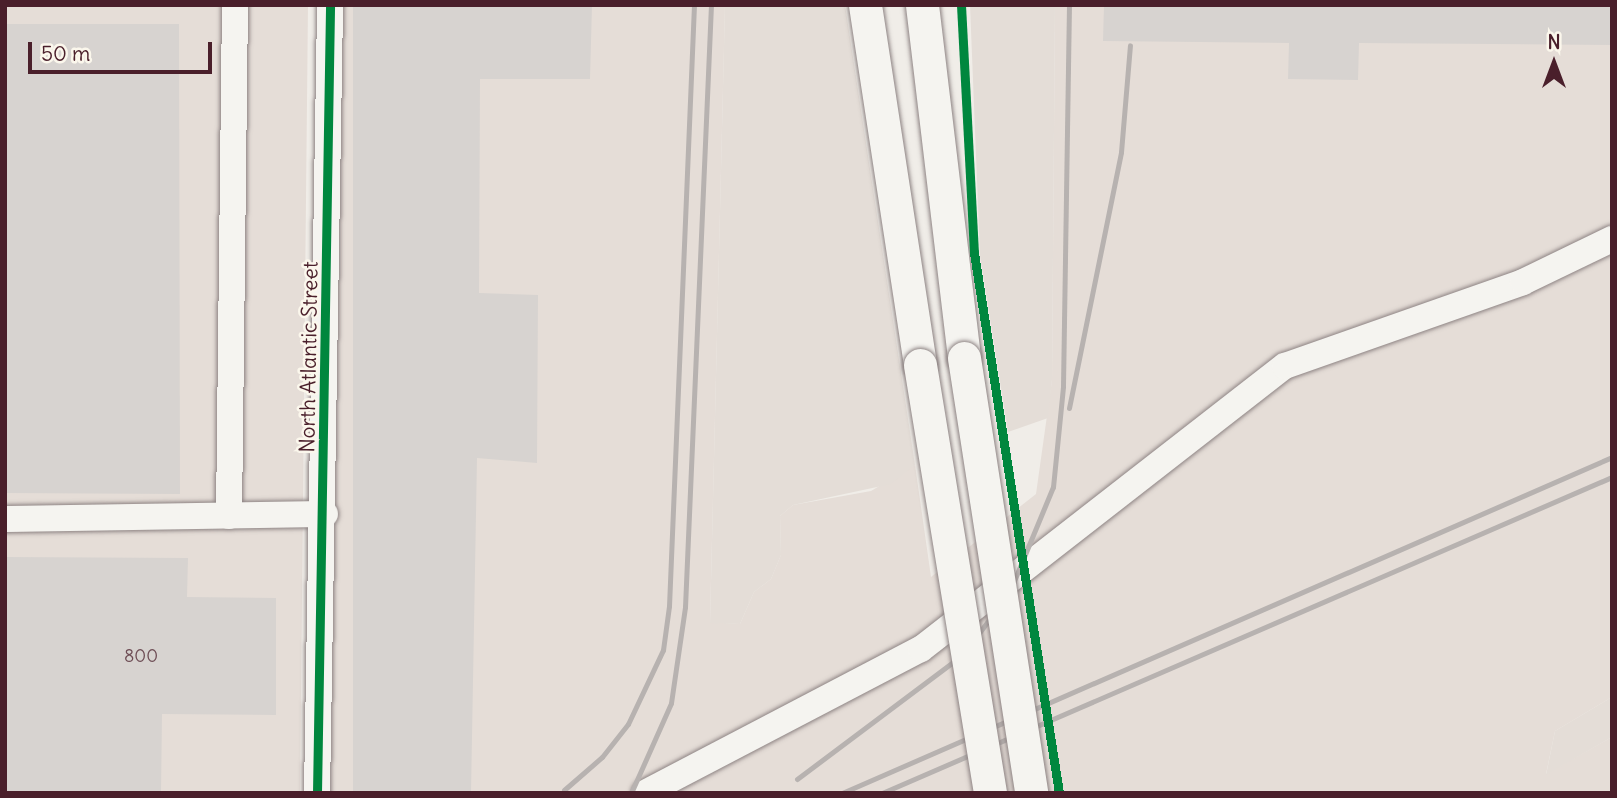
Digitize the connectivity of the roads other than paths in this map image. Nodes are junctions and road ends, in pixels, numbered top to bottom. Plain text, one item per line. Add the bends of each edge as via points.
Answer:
1 (235, 5) edge
2 (330, 5) edge
3 (865, 5) edge
4 (922, 5) edge
5 (1612, 239) edge
6 (325, 514) junction
7 (229, 516) junction
8 (5, 519) edge
9 (317, 793) edge
10 (645, 793) edge
11 (990, 793) edge
12 (1031, 793) edge

1 - 7 street
2 - 6 street, North Atlantic Street
3 - 11 main road, bridge
4 - 12 main road, bridge via 964,358
5 - 10 street via 1523,282 1285,366 921,649
6 - 7 street
6 - 9 street, North Atlantic Street
7 - 8 street

